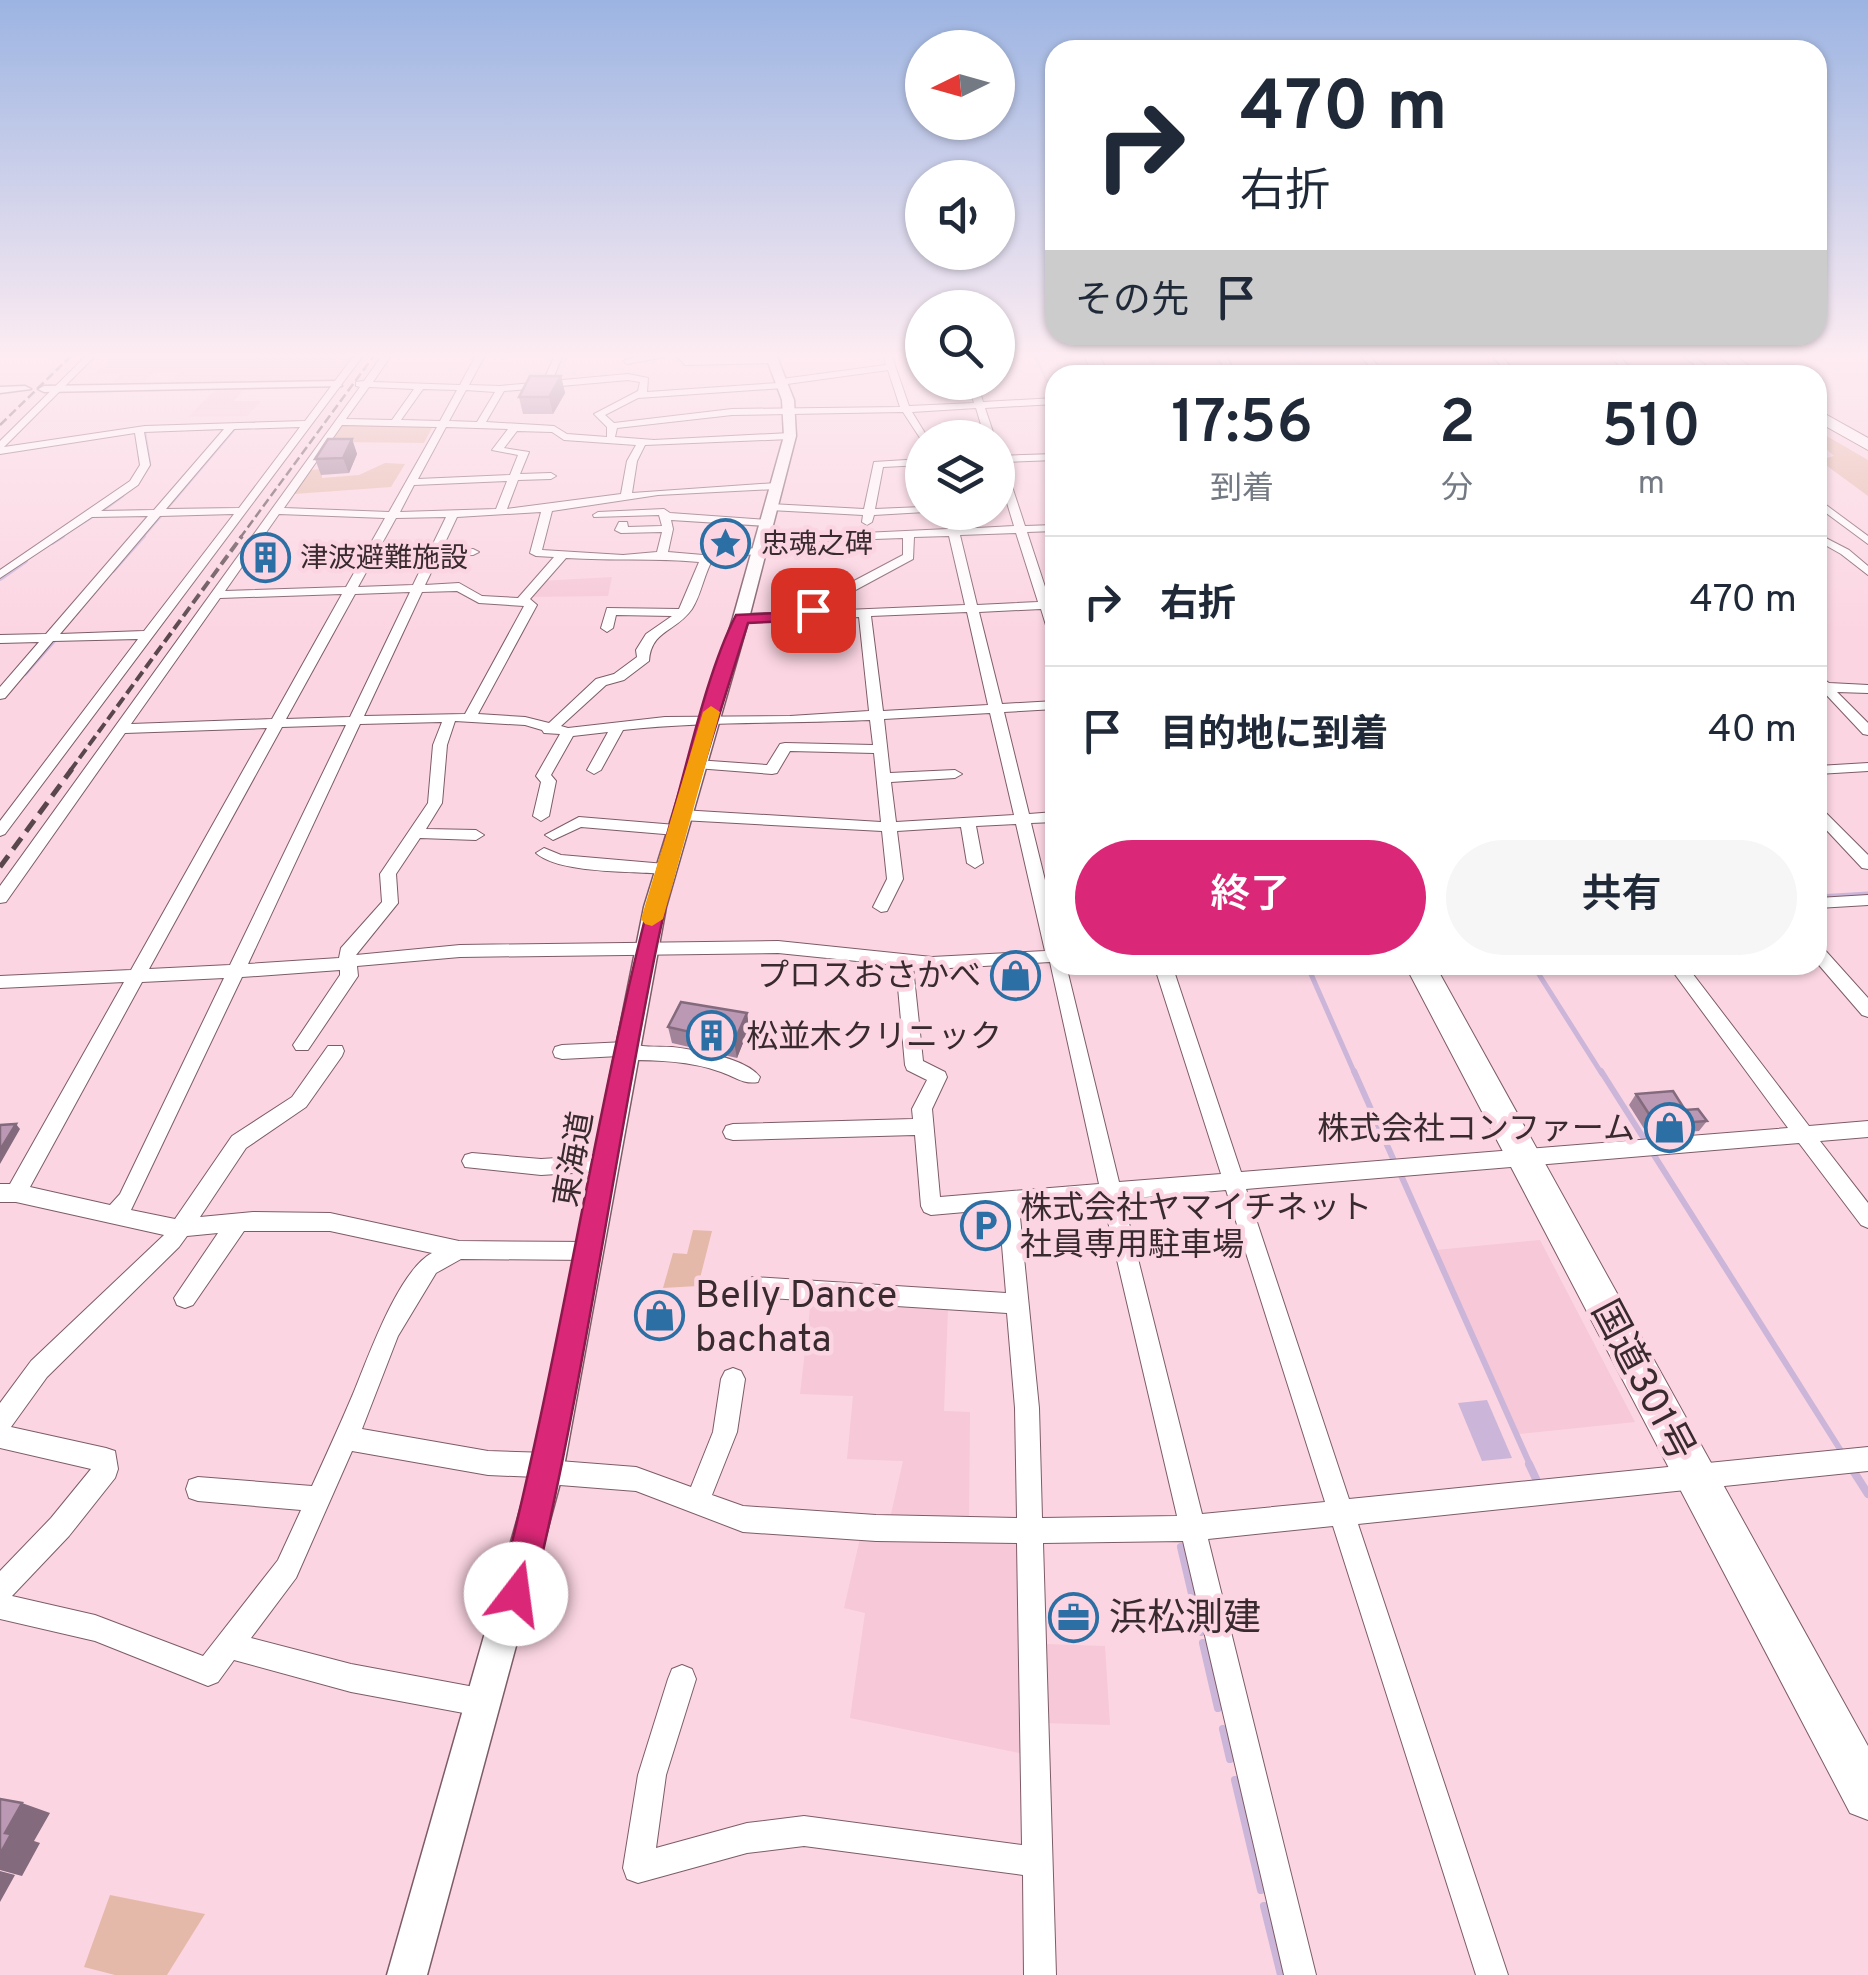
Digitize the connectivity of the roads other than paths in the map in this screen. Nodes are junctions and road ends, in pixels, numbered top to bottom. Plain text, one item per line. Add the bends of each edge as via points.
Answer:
1 (143, 449) edge
2 (213, 449) edge
3 (289, 449) edge
4 (320, 449) edge
5 (429, 449) edge
6 (499, 449) edge
7 (638, 449) edge
8 (784, 449) edge
9 (1045, 457) edge
10 (905, 463) edge
11 (552, 476) dead end
12 (513, 478) junction
13 (411, 482) junction
14 (626, 496) junction
15 (1827, 509) edge
16 (242, 510) junction
17 (547, 510) junction
18 (276, 511) junction
19 (905, 511) edge
20 (868, 512) junction
21 (157, 513) junction
22 (500, 513) junction
23 (93, 514) junction
24 (453, 514) junction
25 (392, 515) junction
26 (598, 515) dead end
27 (767, 521) junction
28 (666, 522) junction
29 (623, 524) dead end
30 (1045, 529) edge
31 (953, 530) edge
32 (1021, 530) junction
33 (954, 533) junction
34 (908, 535) junction
35 (864, 537) junction
36 (1868, 541) edge
37 (1827, 542) edge
38 (1827, 551) edge
39 (473, 552) dead end
40 (1845, 552) junction
41 (435, 553) junction
42 (1868, 553) edge
43 (562, 556) junction
44 (662, 556) junction
45 (706, 558) junction
46 (1868, 572) edge
47 (0, 575) edge
48 (418, 588) junction
49 (350, 590) junction
50 (1045, 592) edge
51 (216, 595) junction
52 (521, 602) junction
53 (1045, 605) edge
54 (972, 609) junction
55 (682, 613) junction
56 (865, 614) junction
57 (810, 617) junction
58 (741, 618) junction
59 (607, 628) dead end
60 (148, 635) junction
61 (49, 638) junction
62 (0, 639) edge
63 (1827, 684) edge
64 (1827, 688) edge
65 (1868, 688) edge
66 (0, 695) edge
67 (1045, 706) edge
68 (996, 708) junction
69 (877, 715) junction
70 (450, 717) junction
71 (468, 718) junction
72 (355, 720) junction
73 (709, 720) junction
74 (277, 723) junction
75 (618, 726) junction
76 (120, 729) junction
77 (549, 730) junction
78 (1868, 731) edge
79 (568, 732) junction
80 (880, 749) junction
81 (923, 756) dead end
82 (696, 764) junction
83 (1868, 768) edge
84 (594, 770) dead end
85 (1827, 770) edge
86 (955, 774) dead end
87 (926, 776) junction
88 (884, 778) junction
89 (541, 816) dead end
90 (1045, 817) edge
91 (1022, 818) junction
92 (678, 822) junction
93 (968, 822) junction
94 (1827, 822) edge
95 (890, 827) junction
96 (0, 830) edge
97 (415, 833) junction
98 (476, 835) dead end
99 (554, 835) dead end
100 (544, 853) dead end
101 (975, 863) dead end
102 (1868, 864) edge
103 (666, 869) junction
104 (0, 898) edge
105 (1868, 900) edge
106 (1827, 903) edge
107 (882, 907) dead end
108 (1045, 914) edge
109 (646, 948) junction
110 (1045, 957) edge
111 (904, 960) junction
112 (348, 962) junction
113 (1827, 962) edge
114 (236, 971) junction
115 (1059, 975) edge
116 (1165, 975) edge
117 (1425, 975) edge
118 (1685, 975) edge
119 (137, 976) junction
120 (0, 982) edge
121 (1868, 1010) edge
122 (302, 1044) dead end
123 (335, 1051) dead end
124 (626, 1051) junction
125 (562, 1052) dead end
126 (751, 1077) dead end
127 (923, 1128) junction
128 (1868, 1129) edge
129 (733, 1132) dead end
130 (1804, 1134) junction
131 (1524, 1158) junction
132 (472, 1161) dead end
133 (606, 1163) junction
134 (1233, 1182) junction
135 (1112, 1192) junction
136 (8, 1193) edge
137 (1008, 1200) junction
138 (114, 1215) junction
139 (1868, 1219) edge
140 (238, 1222) junction
141 (182, 1227) junction
142 (459, 1250) junction
143 (589, 1252) junction
144 (752, 1288) dead end
145 (185, 1298) dead end
146 (1018, 1304) junction
147 (733, 1379) dead end
148 (0, 1422) edge
149 (0, 1436) edge
150 (346, 1438) junction
151 (1868, 1459) edge
152 (548, 1468) junction
153 (1696, 1476) junction
154 (198, 1489) dead end
155 (317, 1499) junction
156 (697, 1502) junction
157 (1342, 1513) junction
158 (1192, 1528) junction
159 (1030, 1531) junction
160 (0, 1590) edge
161 (0, 1606) edge
162 (232, 1646) junction
163 (682, 1679) dead end
164 (485, 1703) junction
165 (1868, 1795) edge
166 (1038, 1862) junction
167 (408, 1975) edge
168 (1040, 1975) edge
169 (1300, 1975) edge
170 (1492, 1975) edge

1 - 23 street via 143,471
2 - 21 street
3 - 16 street
4 - 18 street
5 - 13 street
6 - 12 street via 524,452
7 - 14 street
8 - 27 main road, 東海道
9 - 32 street via 998,459
10 - 20 street via 878,464
11 - 12 street
12 - 13 street
12 - 22 street
13 - 25 street
14 - 17 street
14 - 27 street
15 - 36 street
16 - 21 street
16 - 60 street
17 - 22 street
17 - 43 street via 536,554
18 - 25 street
18 - 51 street
19 - 20 street
20 - 27 street
20 - 35 street
21 - 23 street
21 - 61 street
22 - 24 street
23 - 47 street
24 - 25 street
24 - 41 street
25 - 49 street
26 - 28 street via 664,512
27 - 28 street
27 - 35 street
27 - 45 street
27 - 58 main road, 東海道
28 - 29 street via 621,530
28 - 44 street
30 - 32 street
31 - 33 street
32 - 33 street
32 - 50 street
33 - 34 street
33 - 54 street
34 - 35 street
34 - 57 street via 909,556
37 - 40 street
38 - 40 street
39 - 41 street
40 - 42 street
40 - 46 street
41 - 48 street
43 - 44 street
43 - 52 street
44 - 45 street
45 - 55 street
48 - 49 street
48 - 52 street via 459,587 479,599
48 - 72 street
49 - 51 street
49 - 74 street
51 - 76 street
52 - 71 street via 531,604
53 - 54 street
54 - 56 street
54 - 68 street
55 - 59 street via 611,611
55 - 77 street via 650,635 644,658 601,682
56 - 57 street
56 - 69 street
57 - 58 street
58 - 73 main road, 東海道
60 - 61 street
60 - 96 street
61 - 62 street
61 - 66 street
63 - 65 street
64 - 78 street
67 - 68 street
68 - 69 street
68 - 91 street
69 - 73 street
69 - 80 street
70 - 71 street
70 - 72 street
70 - 97 street via 440,745 435,803
71 - 77 street via 525,721
72 - 74 street
72 - 114 street
73 - 75 street
73 - 82 main road, 東海道
74 - 76 street
74 - 119 street
75 - 79 street
75 - 84 street
76 - 104 street
77 - 79 street
79 - 89 street via 544,776 549,781
80 - 82 street via 785,747 772,770
80 - 88 street
81 - 87 street
82 - 92 main road, 東海道
83 - 85 street
86 - 87 street
87 - 88 street
88 - 95 street
90 - 91 street
91 - 93 street
91 - 108 street
92 - 95 street
92 - 99 street via 579,822
92 - 103 main road, 東海道
93 - 95 street
93 - 101 street
94 - 102 street
95 - 107 street via 895,878
97 - 98 street
97 - 112 street via 388,874 390,903 347,952
100 - 103 street via 558,860
103 - 109 main road, 東海道
105 - 106 street
109 - 111 street via 811,948
109 - 112 street via 431,952
109 - 124 main road, 東海道
110 - 111 street
111 - 127 street via 914,1065 938,1077 922,1109
112 - 114 street
112 - 122 street via 350,976
113 - 121 street
114 - 119 street
114 - 138 street
115 - 135 street
116 - 134 street
117 - 131 highway, 国道301号
118 - 130 street
119 - 120 street
119 - 136 street
123 - 141 street via 299,1102 239,1142
124 - 125 street
124 - 126 street via 686,1055
124 - 133 main road, 東海道
127 - 129 street
127 - 137 street via 931,1206
128 - 130 street
130 - 131 street
130 - 139 street
131 - 134 street
131 - 153 highway, 国道301号
132 - 133 street
133 - 143 main road, 東海道
134 - 135 street
134 - 157 street
135 - 137 street
135 - 158 street
136 - 138 street
137 - 146 street
138 - 141 street
140 - 141 street
140 - 142 street via 344,1223
140 - 145 street
141 - 148 street via 39,1369
142 - 143 street
142 - 150 street via 428,1266 388,1331
143 - 152 main road, 東海道
144 - 146 street
146 - 159 street
147 - 156 street via 725,1432
149 - 160 street via 106,1460 68,1518
150 - 152 street
150 - 155 street
151 - 153 street
152 - 156 street via 622,1476
152 - 164 main road, 東海道
153 - 157 street
153 - 165 highway, 国道301号
154 - 155 street
155 - 162 street via 288,1569
156 - 159 street via 753,1521
157 - 158 street
157 - 170 street
158 - 159 street
158 - 169 street
159 - 166 street
161 - 162 street via 95,1628 208,1672
162 - 164 street via 351,1678
163 - 166 street via 652,1776 638,1868 746,1838 804,1832
164 - 167 main road, 東海道
166 - 168 street

